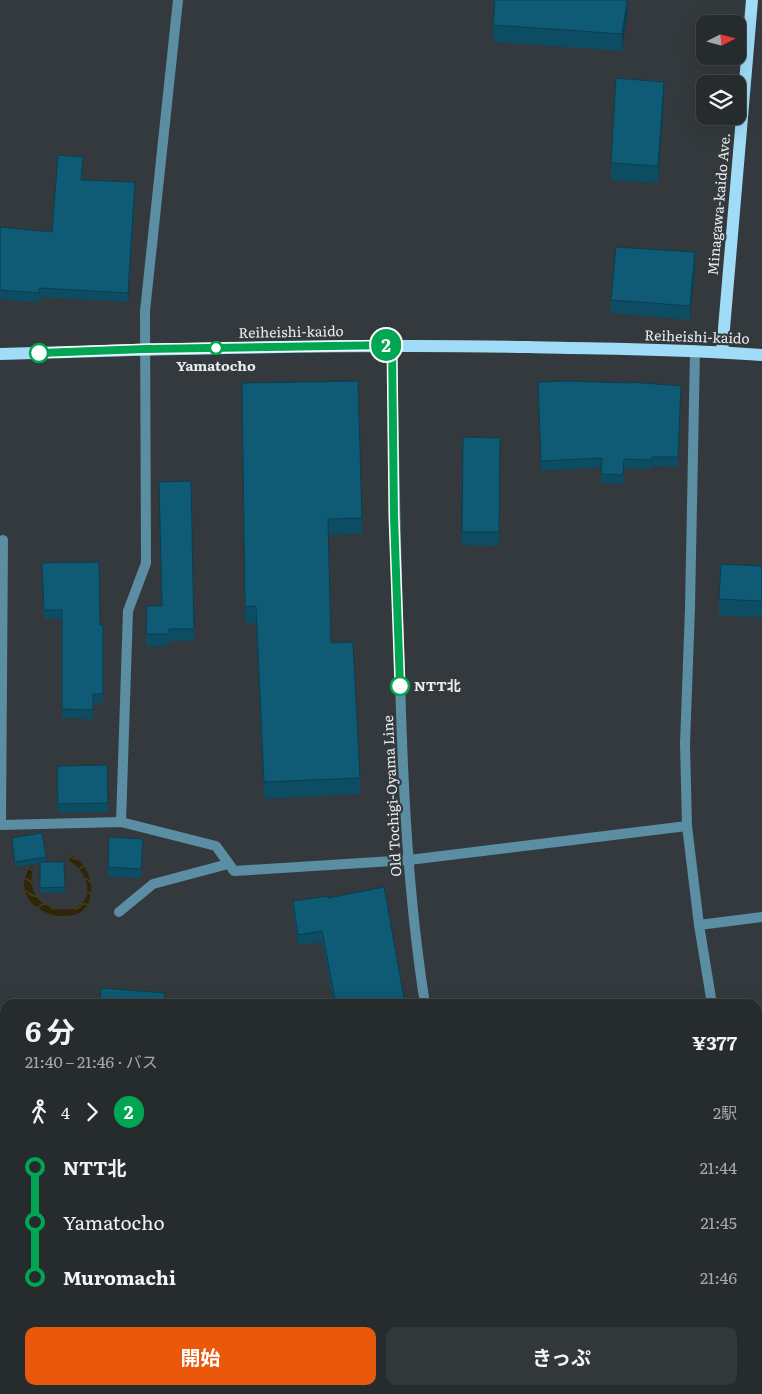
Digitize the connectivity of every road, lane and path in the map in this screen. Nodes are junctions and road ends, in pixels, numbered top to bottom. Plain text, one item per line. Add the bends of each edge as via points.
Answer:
1 (178, 0) edge
2 (752, 0) edge
3 (392, 345) junction
4 (145, 349) junction
5 (694, 350) junction
6 (722, 352) junction
7 (0, 354) edge
8 (762, 355) edge
9 (3, 540) dead end
10 (121, 822) junction
11 (1, 825) edge
12 (687, 826) junction
13 (409, 860) junction
14 (228, 864) junction
15 (119, 912) dead end
16 (762, 917) edge
17 (699, 925) junction
18 (424, 999) edge
19 (711, 999) edge

1 - 4 street via 145,311
2 - 6 main road, Minagawa-kaido Ave.
3 - 4 main road, Reiheishi-kaido
3 - 5 main road, Reiheishi-kaido
3 - 13 street, Old Tochigi-Oyama Line via 402,749
4 - 7 main road, Reiheishi-kaido
4 - 10 street via 146,563 128,611
5 - 6 main road, Reiheishi-kaido
5 - 12 street
6 - 8 main road, Reiheishi-kaido
9 - 11 street
10 - 11 street
10 - 14 street via 216,846
12 - 13 street
12 - 17 street
13 - 14 street via 234,871
13 - 18 street, Old Tochigi-Oyama Line
14 - 15 street via 153,884
16 - 17 street
17 - 19 street

